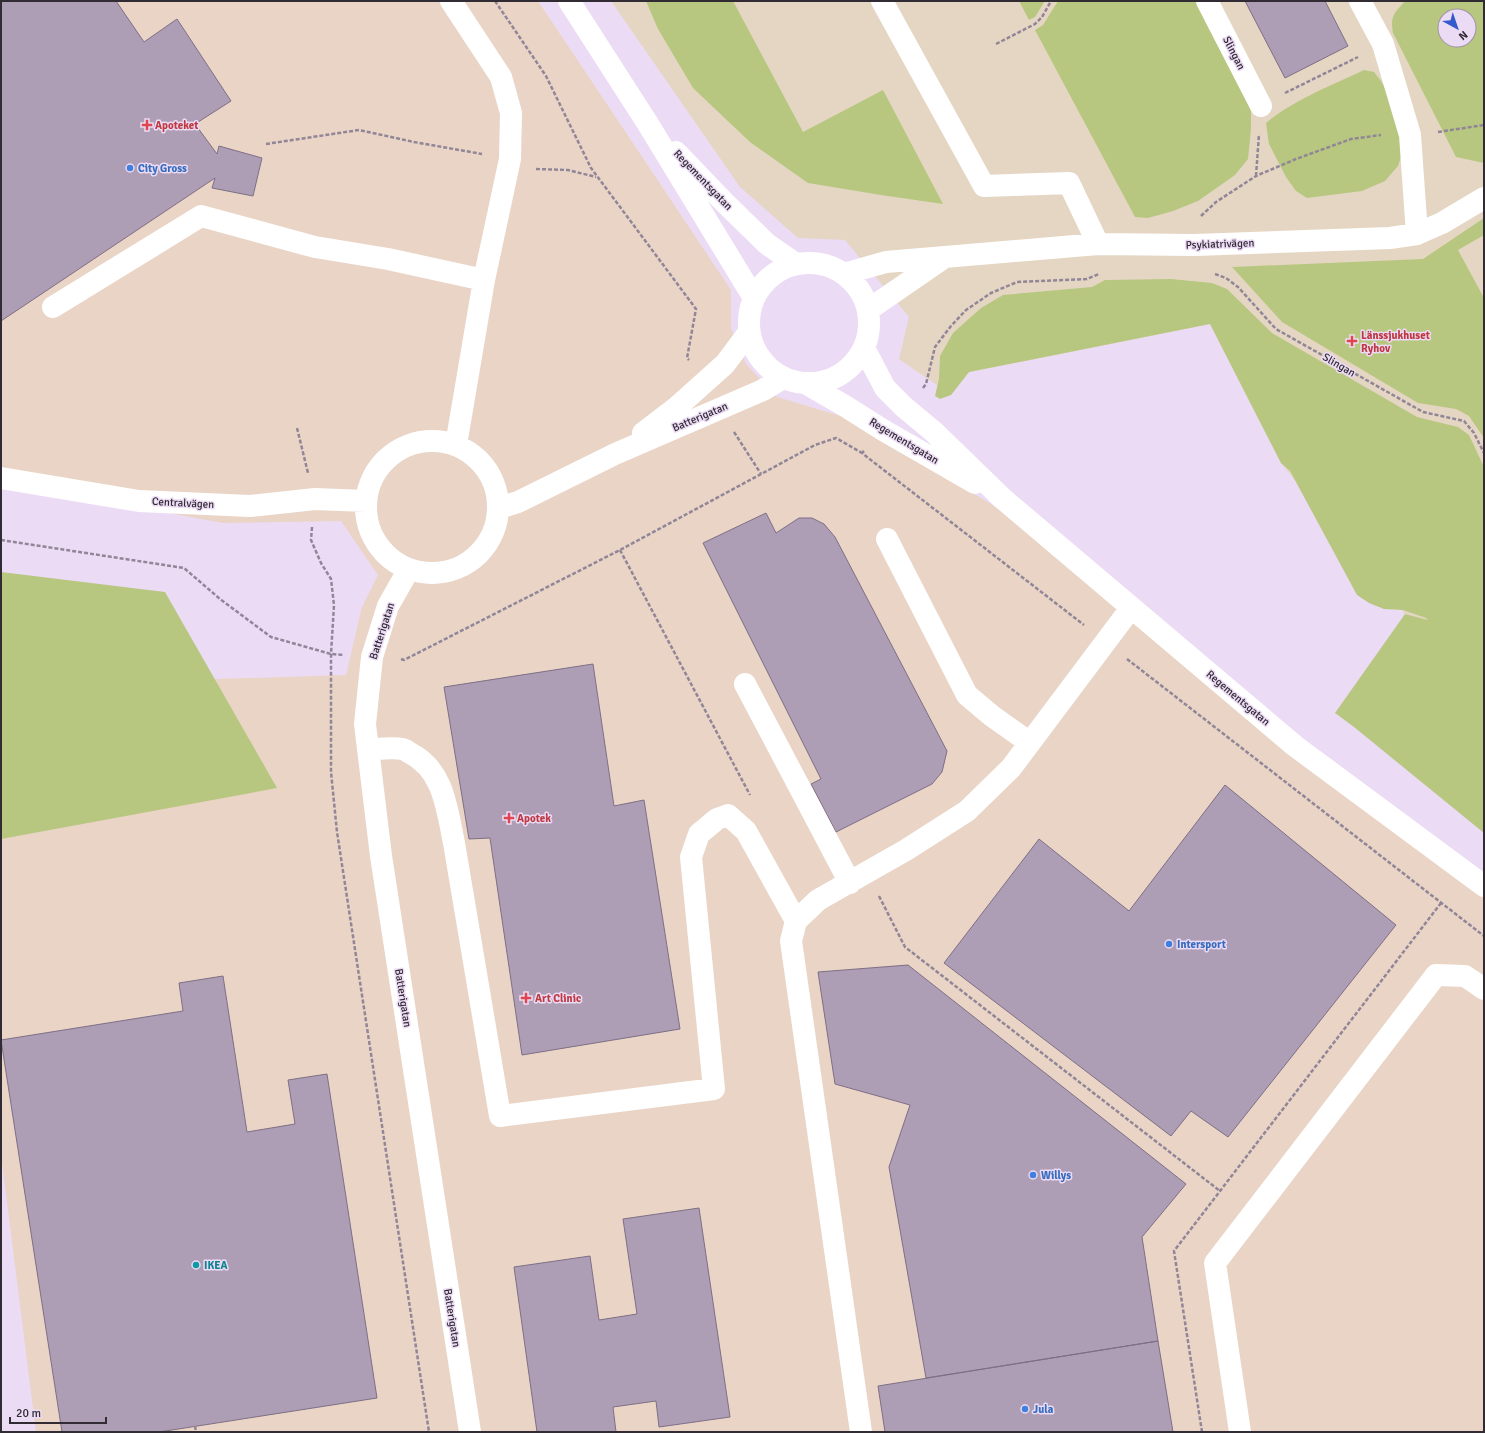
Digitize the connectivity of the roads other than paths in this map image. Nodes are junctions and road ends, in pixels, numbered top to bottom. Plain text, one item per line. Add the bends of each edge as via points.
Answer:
1 (451, 1) edge
2 (569, 1) edge
3 (882, 1) edge
4 (1207, 1) edge
5 (1360, 1) edge
6 (1261, 106) road end
7 (648, 124) junction
8 (1484, 198) edge
9 (1417, 234) junction
10 (1098, 244) junction
11 (946, 256) junction
12 (796, 264) junction
13 (844, 274) junction
14 (484, 280) junction
15 (754, 298) junction
16 (53, 307) dead end
17 (868, 310) junction
18 (749, 332) junction
19 (864, 348) junction
20 (783, 378) junction
21 (807, 384) junction
22 (456, 445) junction
23 (615, 454) junction
24 (1, 478) edge
25 (1002, 498) junction
26 (366, 501) junction
27 (499, 508) junction
28 (886, 538) dead end
29 (409, 569) junction
30 (1131, 608) junction
31 (745, 684) dead end
32 (1030, 743) junction
33 (368, 750) junction
34 (859, 878) junction
35 (1484, 886) edge
36 (796, 921) junction
37 (1484, 989) edge
38 (470, 1432) edge
39 (861, 1432) edge
40 (1240, 1432) edge

1 - 14 street via 501,77 511,113 510,159
2 - 7 street, Regementsgatan
3 - 10 street via 984,186 1069,183
4 - 6 street, Slingan
5 - 9 street via 1383,44 1410,135
7 - 12 street, Regementsgatan via 767,244
7 - 15 street, Regementsgatan
8 - 9 street, Psykiatrivägen via 1442,223
9 - 10 street, Psykiatrivägen via 1390,238 1195,246
10 - 11 street, Psykiatrivägen
11 - 13 street, Psykiatrivägen via 886,262
11 - 17 street
12 - 13 street via 813,263 829,266
12 - 15 street via 779,271 764,282
13 - 17 street via 863,296
14 - 16 street via 388,259 315,247 201,216
14 - 22 street
15 - 18 street via 749,314
17 - 19 street via 869,329
18 - 20 street via 755,351 767,367
18 - 23 street, Batterigatan via 726,364 677,407
19 - 21 street via 855,363 841,375 824,382
19 - 25 street, Regementsgatan via 885,388
20 - 21 street
20 - 23 street, Batterigatan via 763,390
21 - 25 street, Regementsgatan
22 - 26 street via 436,441 416,443 397,451 382,465 371,482
22 - 27 street via 473,455 487,470 496,488
23 - 27 street, Batterigatan via 518,502
24 - 26 street, Centralvägen via 139,501 250,506 315,499
25 - 30 street, Regementsgatan
26 - 29 street via 368,523 376,542 390,558
27 - 29 street via 495,529 485,547 469,562 450,571 430,574
28 - 32 street via 967,695
29 - 33 street, Batterigatan via 388,606 372,657 365,724
30 - 32 street
30 - 35 street, Regementsgatan via 1295,746
31 - 34 street
32 - 34 street via 1012,768 967,811
33 - 36 street via 402,749 418,756 432,771 441,787 454,843 500,1116 714,1089 691,857 699,834 717,819 728,815 746,831
33 - 38 street, Batterigatan via 381,856
34 - 36 street via 818,900
36 - 39 street via 791,941
37 - 40 street via 1465,976 1436,975 1215,1263

